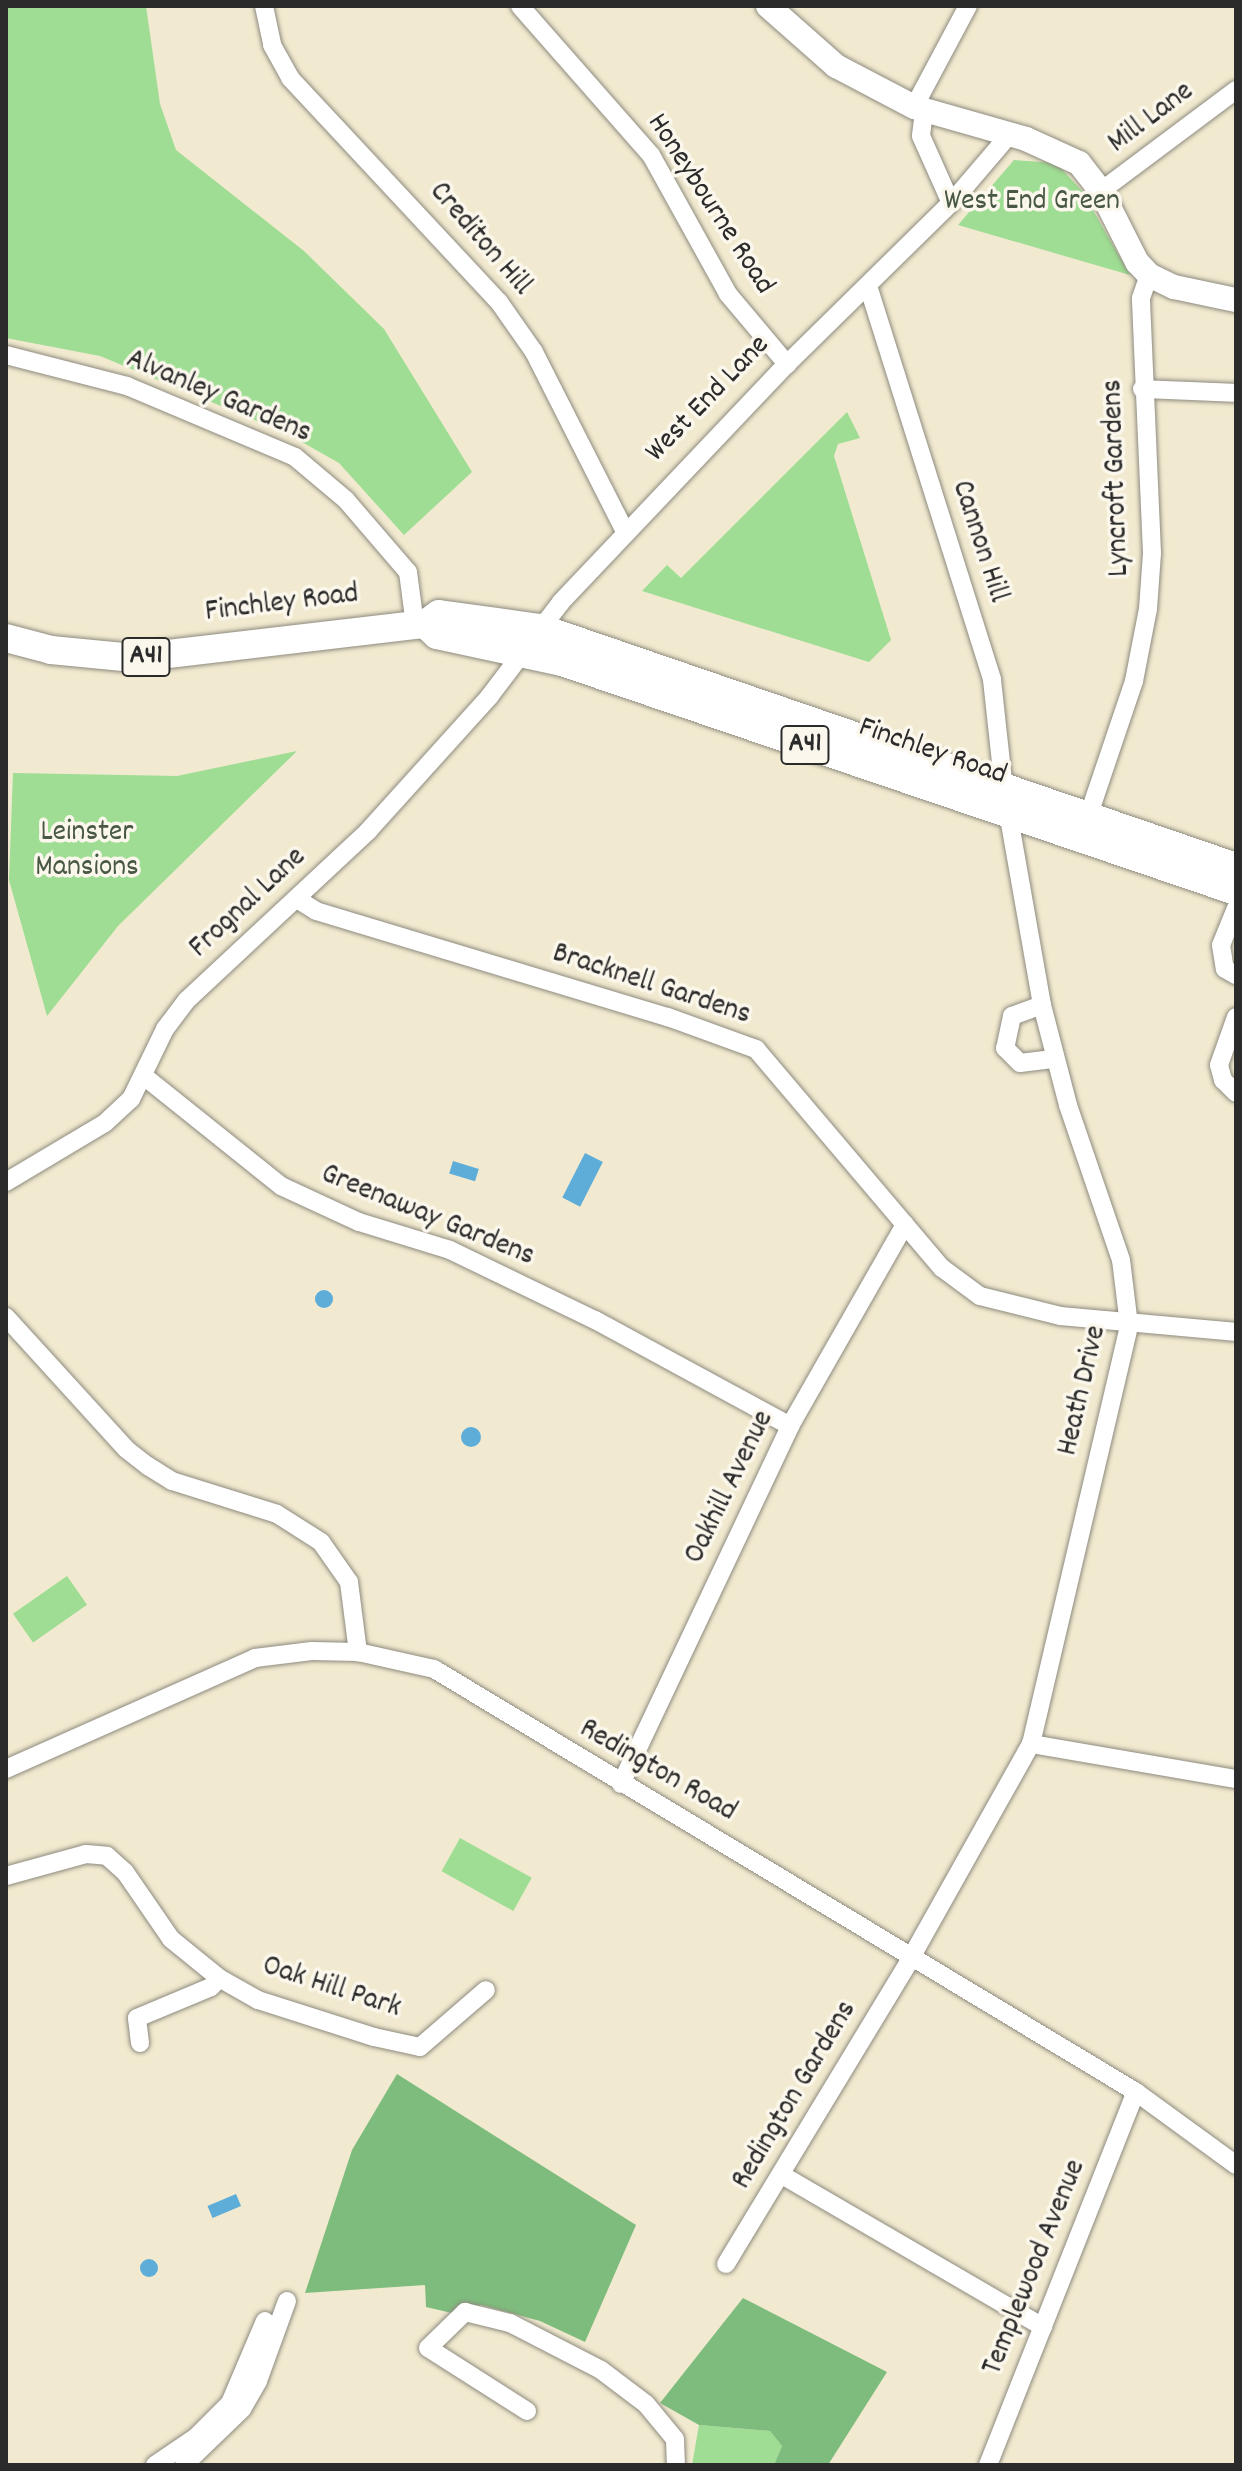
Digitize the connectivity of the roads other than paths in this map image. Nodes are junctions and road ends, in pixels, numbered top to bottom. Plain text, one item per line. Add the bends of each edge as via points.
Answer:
1 (264, 6) edge
2 (520, 6) edge
3 (768, 6) edge
4 (968, 6) edge
5 (1236, 90) edge
6 (919, 109) junction
7 (1009, 135) junction
8 (1101, 191) junction
9 (951, 203) junction
10 (1149, 275) junction
11 (869, 289) junction
12 (1236, 300) edge
13 (6, 355) edge
14 (787, 364) junction
15 (1142, 389) junction
16 (1236, 393) edge
17 (626, 533) junction
18 (420, 624) junction
19 (6, 638) edge
20 (532, 640) junction
21 (1007, 803) junction
22 (1088, 817) junction
23 (1236, 867) edge
24 (1236, 891) edge
25 (297, 899) junction
26 (1236, 908) edge
27 (1236, 975) edge
28 (1042, 1005) junction
29 (1236, 1017) edge
30 (1055, 1059) junction
31 (145, 1077) junction
32 (1236, 1093) edge
33 (6, 1182) edge
34 (905, 1224) junction
35 (6, 1317) edge
36 (1129, 1325) junction
37 (1236, 1332) edge
38 (790, 1426) junction
39 (358, 1652) junction
40 (1031, 1744) junction
41 (6, 1769) edge
42 (1236, 1779) edge
43 (621, 1784) junction
44 (6, 1876) edge
45 (912, 1956) junction
46 (219, 1978) junction
47 (486, 1990) dead end
48 (140, 2043) dead end
49 (1136, 2092) junction
50 (1236, 2165) edge
51 (782, 2175) junction
52 (726, 2264) dead end
53 (287, 2301) dead end
54 (265, 2321) dead end
55 (1043, 2327) junction
56 (527, 2411) dead end
57 (155, 2465) edge
58 (184, 2465) edge
59 (676, 2465) edge
60 (988, 2465) edge

1 - 17 street, Crediton Hill via 272,45 290,78 499,302 534,352
2 - 14 street, Honeybourne Road via 651,155 728,294
3 - 6 main road via 836,66
4 - 6 street
5 - 8 street, Mill Lane
6 - 7 main road
6 - 9 street via 921,136
7 - 8 main road via 1079,163
7 - 9 street, West End Lane
8 - 10 main road
9 - 11 street, West End Lane
10 - 12 main road via 1174,287
10 - 15 street, Lyncroft Gardens via 1141,298
11 - 14 street, West End Lane
11 - 21 street, Cannon Hill via 992,679
13 - 18 street, Alvanley Gardens via 127,386 295,457 346,500 408,572
14 - 17 street, West End Lane
15 - 16 street
15 - 22 street, Lyncroft Gardens via 1152,553 1148,609 1134,681
17 - 20 street, West End Lane
18 - 19 highway, Finchley Road / A41 via 134,658 76,654
18 - 20 highway, Finchley Road / A41 via 439,614
20 - 21 highway, Finchley Road / A41
20 - 25 street, Frognal Lane via 368,831
21 - 22 highway, Finchley Road / A41
21 - 24 highway, Finchley Road / A41
21 - 28 street, Heath Drive
22 - 23 highway, Finchley Road / A41
25 - 31 street, Frognal Lane via 187,1000 165,1029
25 - 34 street, Bracknell Gardens via 316,911 668,1017 756,1049
26 - 27 street via 1221,945 1225,969
28 - 30 street, Heath Drive
28 - 30 street via 1012,1016 1005,1048 1020,1063
29 - 32 street via 1219,1065 1223,1080
30 - 36 street, Heath Drive via 1121,1260
31 - 33 street, Frognal Lane via 105,1123
31 - 38 street, Greenaway Gardens via 281,1186 359,1222 463,1256 595,1320
34 - 36 street, Bracknell Gardens via 942,1268 980,1296 1021,1309
34 - 38 street, Oakhill Avenue
35 - 39 street via 126,1449 148,1466 172,1481 277,1514 321,1542 349,1582
36 - 37 street, Bracknell Gardens
36 - 40 street, Heath Drive
38 - 43 street, Oakhill Avenue
39 - 41 street, Redington Road via 255,1658
39 - 43 street, Redington Road via 434,1669
40 - 42 street
40 - 45 street, Heath Drive
43 - 45 street, Redington Road
44 - 46 street, Oak Hill Park via 86,1854 107,1856 125,1872 171,1939
45 - 49 street, Redington Road
45 - 51 street, Redington Gardens
46 - 47 street, Oak Hill Park via 258,2000 420,2047
46 - 48 street via 211,1987 137,2018
49 - 50 street, Redington Road
49 - 55 street, Templewood Avenue
51 - 52 street, Redington Gardens
51 - 55 street
53 - 58 street via 242,2409
54 - 57 street via 230,2403 196,2437
55 - 60 street, Templewood Avenue
56 - 59 street via 428,2348 465,2312 510,2323 601,2370 646,2404 675,2439

